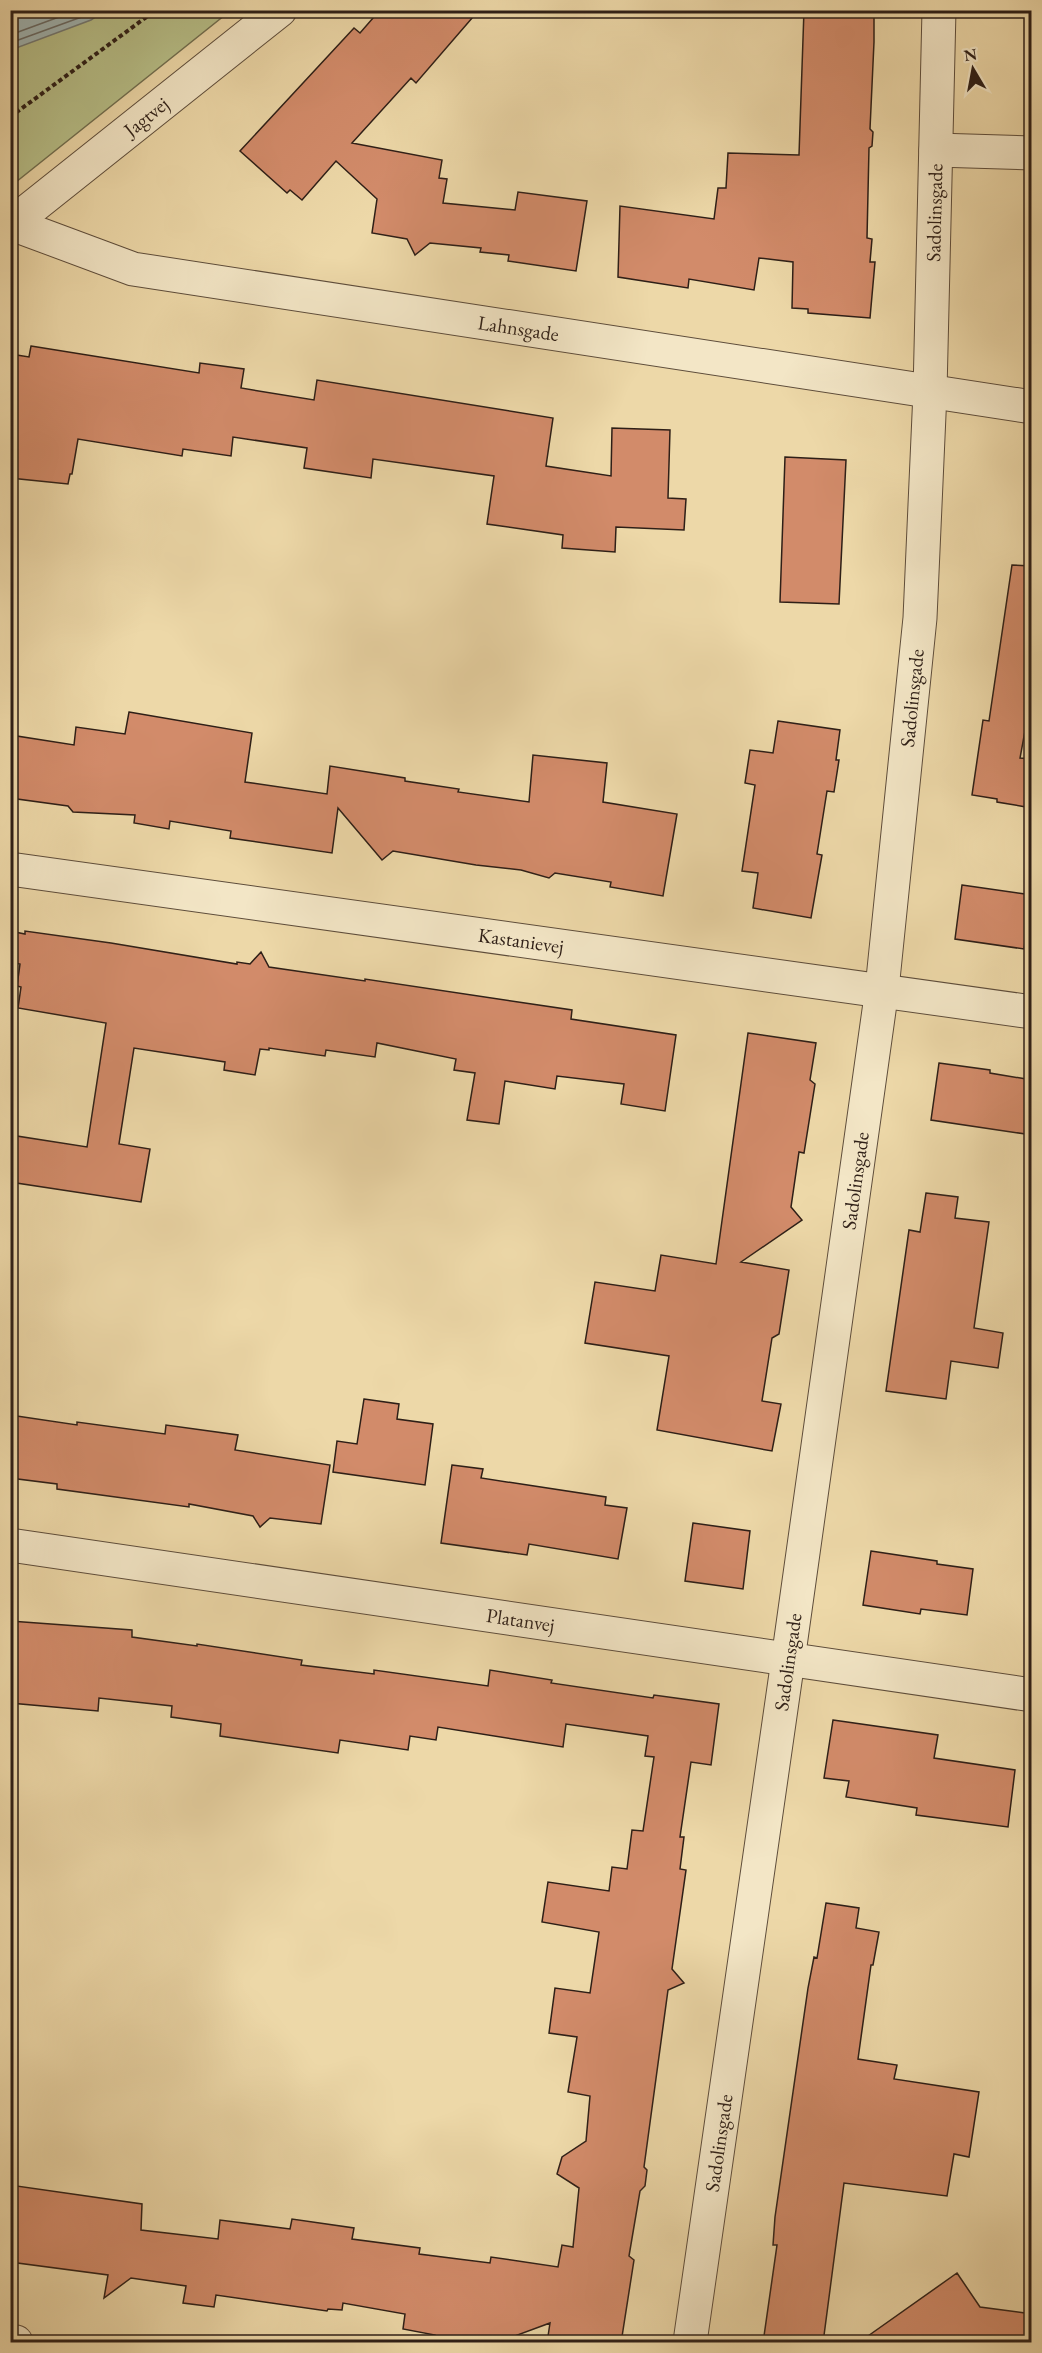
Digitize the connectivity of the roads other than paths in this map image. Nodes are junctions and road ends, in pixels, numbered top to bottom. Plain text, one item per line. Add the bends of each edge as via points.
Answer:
1 (280, 10) edge
2 (939, 10) edge
3 (936, 150) junction
4 (1032, 153) edge
5 (11, 225) edge
6 (930, 392) junction
7 (1032, 407) edge
8 (10, 869) edge
9 (882, 990) junction
10 (1032, 1012) edge
11 (10, 1545) edge
12 (789, 1660) junction
13 (1032, 1695) edge
14 (10, 2342) edge
15 (16, 2343) edge
16 (690, 2343) edge

1 - 5 street, Jagtvej
2 - 3 street, Sadolinsgade
3 - 4 street
3 - 6 street, Sadolinsgade
5 - 6 street, Lahnsgade via 133,269
6 - 7 street, Lahnsgade
6 - 9 street, Sadolinsgade via 920,618
8 - 9 street, Kastanievej
9 - 10 street, Kastanievej
9 - 12 street, Sadolinsgade
11 - 12 street, Platanvej
12 - 13 street, Platanvej
12 - 16 street, Sadolinsgade
14 - 15 street

